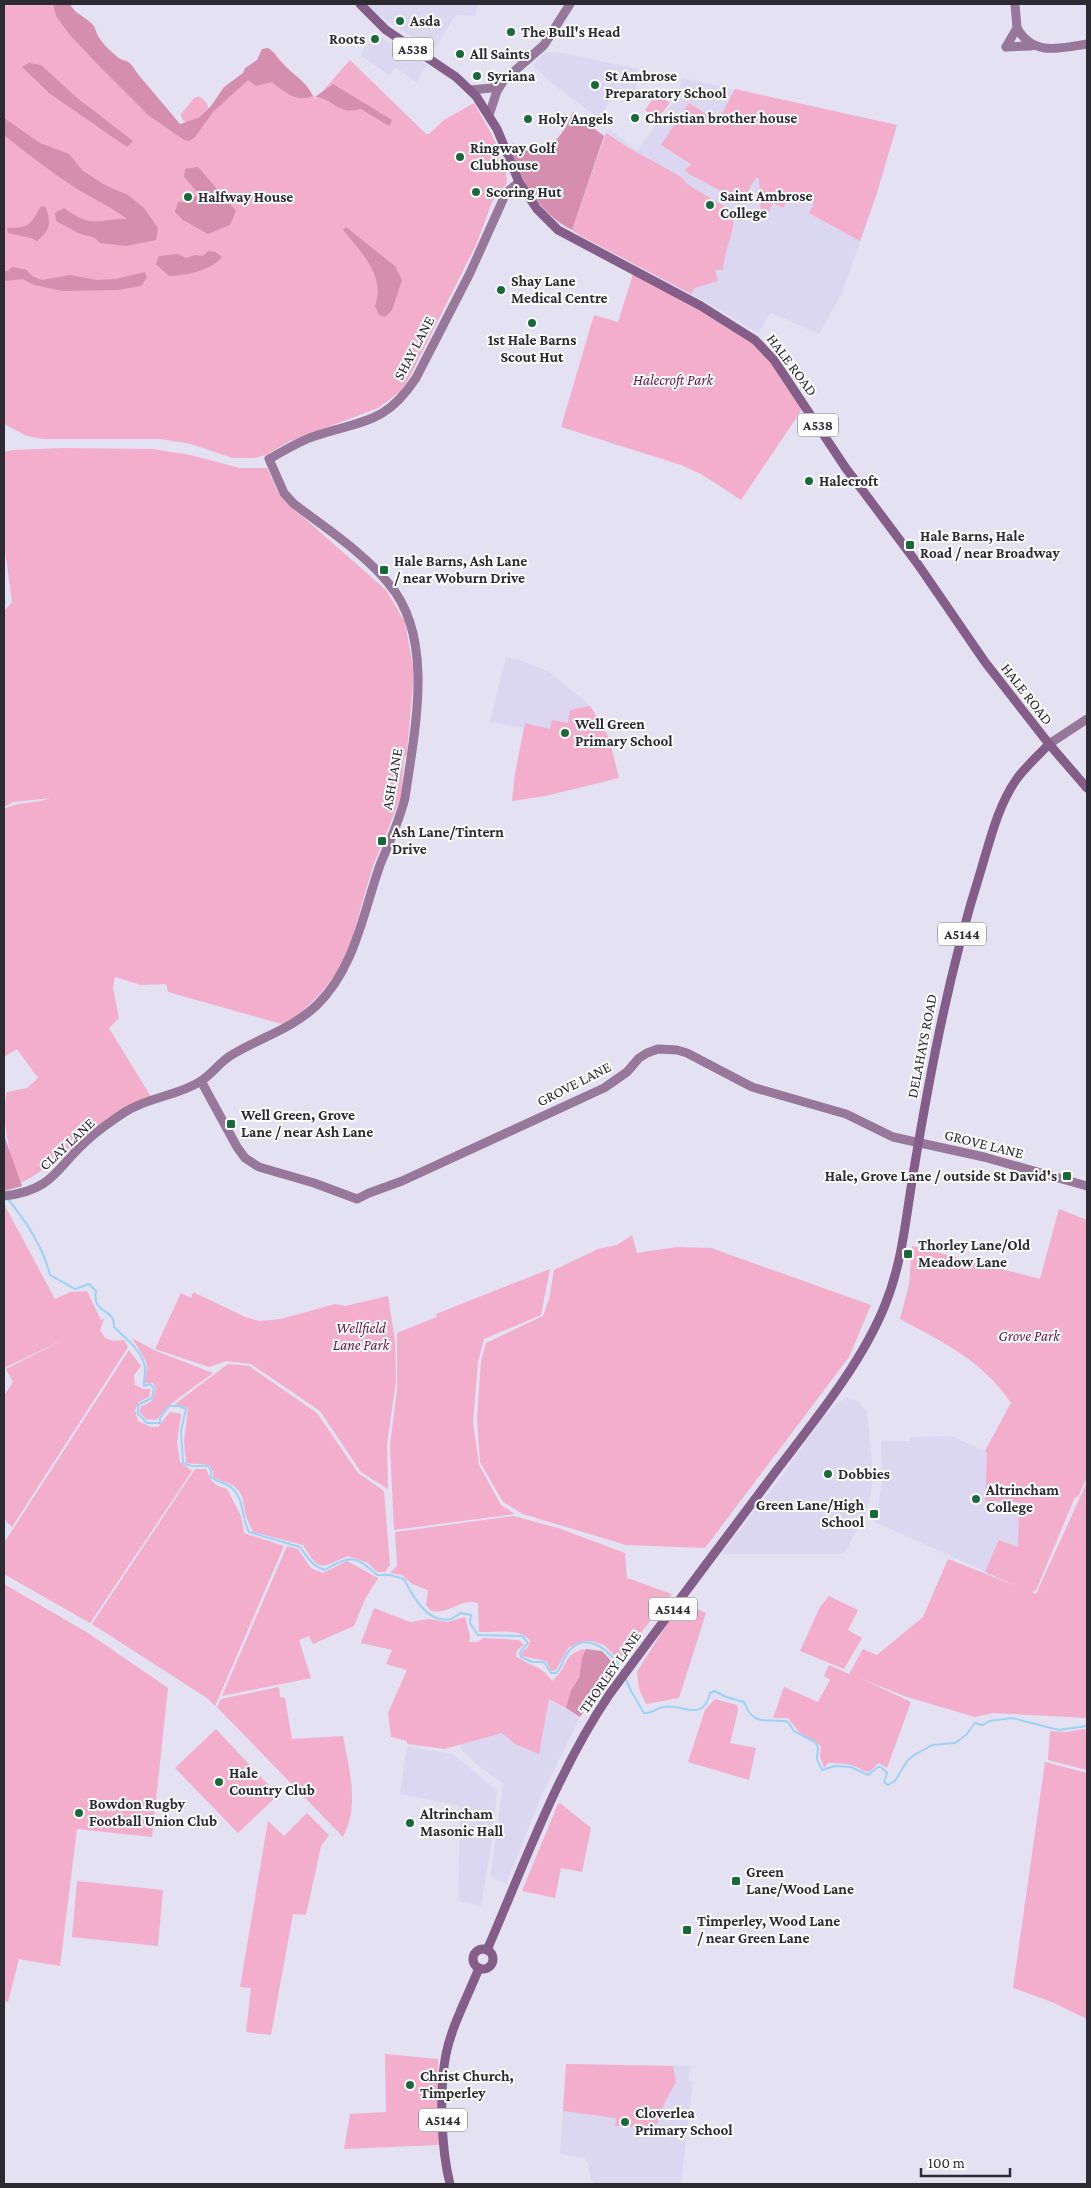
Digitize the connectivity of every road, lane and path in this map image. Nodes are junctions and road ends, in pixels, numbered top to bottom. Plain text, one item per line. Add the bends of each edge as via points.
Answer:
1 (360, 4) edge
2 (570, 4) edge
3 (1015, 4) edge
4 (1017, 28) junction
5 (1087, 44) edge
6 (1034, 47) junction
7 (502, 82) junction
8 (470, 90) junction
9 (489, 115) junction
10 (519, 182) junction
11 (269, 459) joint
12 (1087, 719) edge
13 (1049, 744) junction
14 (1087, 788) edge
15 (201, 1081) junction
16 (918, 1142) junction
17 (1087, 1186) edge
18 (8, 1195) edge
19 (853, 1364) joint
20 (487, 1950) junction
21 (479, 1968) junction
22 (450, 2184) edge

1 - 8 main road, HALE ROAD / A538 via 386,30
2 - 7 street via 544,45
3 - 4 street
4 - 6 street via 1024,40
4 - 6 street via 1006,47
5 - 6 street via 1062,48
7 - 8 street via 492,88
7 - 9 street
8 - 9 main road, HALE ROAD
9 - 10 main road, HALE ROAD / A538
10 - 11 street, SHAY LANE via 506,193 470,273 405,394 386,412 366,422 313,436
10 - 13 main road, HALE ROAD / A538 via 537,209 558,230 701,306 755,340 774,360 845,467 985,662
11 - 15 street, ASH LANE via 284,492 293,503 381,574 400,599 415,646 419,697 401,814 349,958 330,989 307,1014 289,1027 228,1057
12 - 13 street
13 - 14 main road, HALE ROAD / A538
13 - 16 main road, DELAHAYS ROAD / A5144 via 1017,778 1008,794 969,905 946,994
15 - 16 street, GROVE LANE via 245,1158 259,1167 357,1200 604,1088 627,1072 639,1058 667,1049 687,1053 752,1087 846,1114 893,1137
15 - 18 street, CLAY LANE via 127,1111 91,1137 51,1180 32,1190
16 - 17 street, GROVE LANE
16 - 19 main road, DELAHAYS ROAD / A5144 via 895,1279 877,1324
19 - 20 main road, THORLEY LANE / A5144 via 591,1722 571,1758
20 - 21 main road, A5144 via 492,1963 488,1968
20 - 21 main road, A5144 via 481,1949 474,1954 473,1961
21 - 22 main road, A5144 via 445,2060 443,2140

